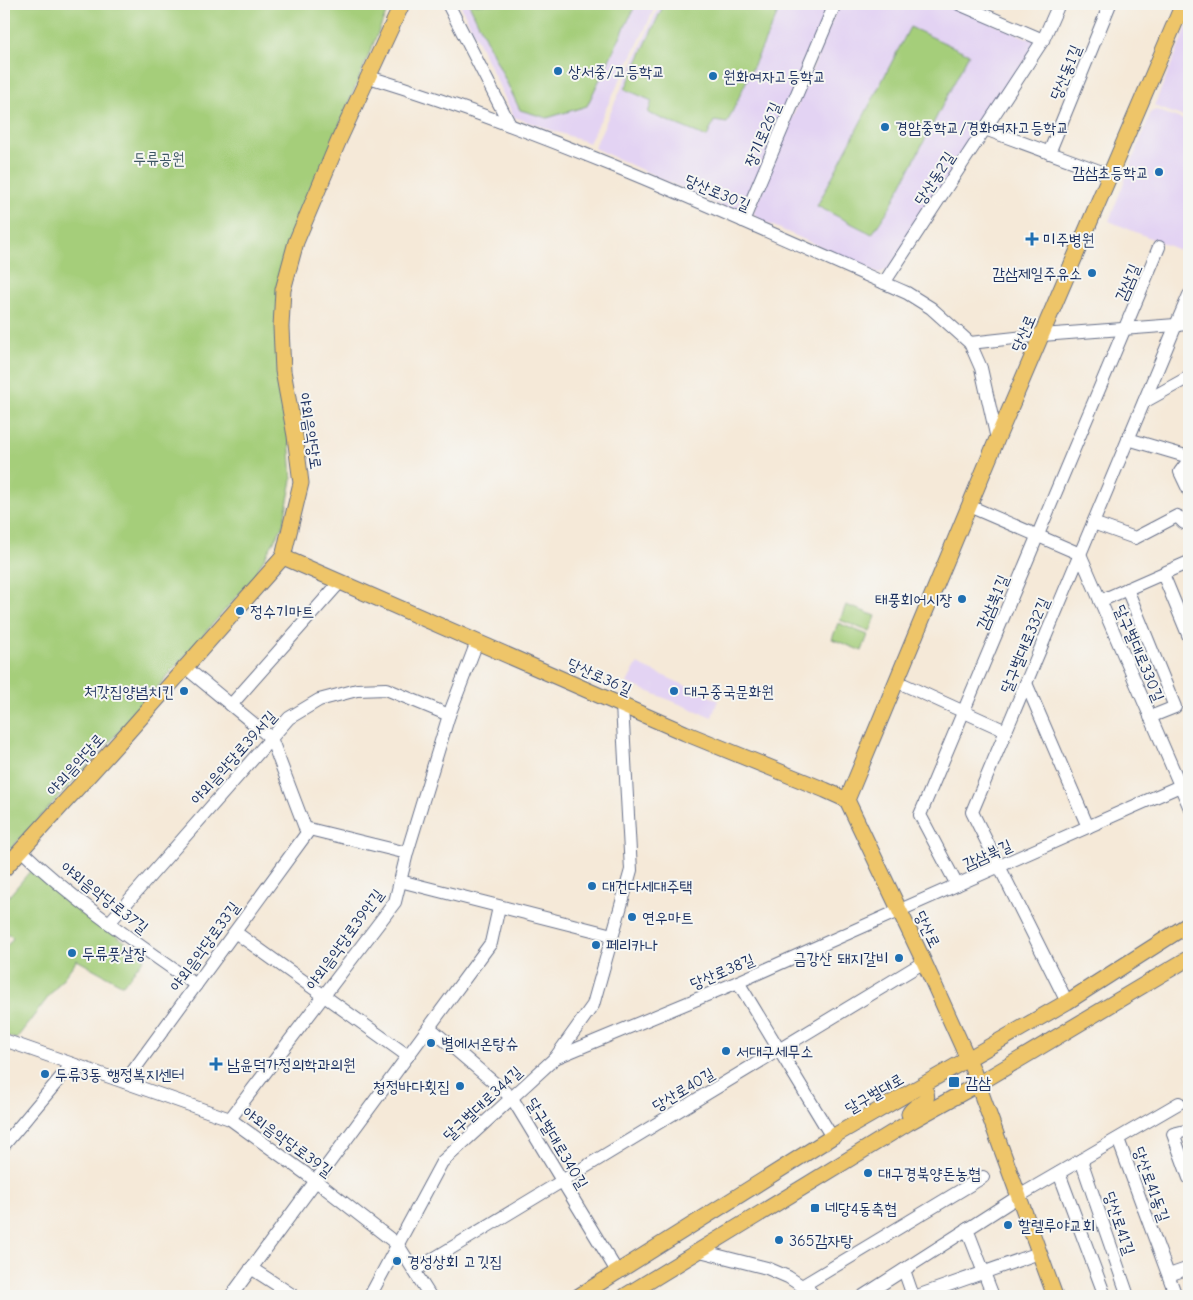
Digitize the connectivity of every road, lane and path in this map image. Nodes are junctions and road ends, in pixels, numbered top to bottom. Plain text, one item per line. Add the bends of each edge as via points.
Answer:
1 (402, 4) edge
2 (448, 4) edge
3 (834, 4) edge
4 (959, 4) edge
5 (1059, 4) edge
6 (1110, 4) edge
7 (1183, 4) edge
8 (1043, 40) junction
9 (369, 77) junction
10 (510, 126) junction
11 (985, 129) junction
12 (1049, 153) junction
13 (1110, 175) junction
14 (743, 221) junction
15 (1159, 247) dead end
16 (884, 283) junction
17 (1189, 296) edge
18 (1189, 324) edge
19 (1176, 325) junction
20 (1125, 329) junction
21 (1042, 335) junction
22 (970, 343) junction
23 (1189, 377) edge
24 (1144, 402) junction
25 (997, 439) junction
26 (1128, 439) junction
27 (1189, 459) edge
28 (1189, 491) edge
29 (970, 506) junction
30 (1093, 522) junction
31 (1187, 522) edge
32 (1038, 536) junction
33 (1080, 554) junction
34 (283, 557) junction
35 (1189, 562) edge
36 (1163, 574) junction
37 (340, 582) junction
38 (1127, 589) junction
39 (1100, 601) junction
40 (1189, 637) edge
41 (477, 642) junction
42 (185, 667) junction
43 (896, 681) junction
44 (1026, 683) junction
45 (231, 705) junction
46 (622, 705) junction
47 (964, 712) junction
48 (449, 715) junction
49 (1150, 716) junction
50 (1006, 731) junction
51 (271, 738) junction
52 (1185, 784) edge
53 (846, 800) junction
54 (1189, 806) edge
55 (1088, 827) junction
56 (305, 828) junction
57 (21, 850) junction
58 (407, 853) junction
59 (999, 866) junction
60 (4, 869) edge
61 (400, 881) junction
62 (957, 885) junction
63 (499, 907) junction
64 (900, 911) junction
65 (108, 923) junction
66 (1189, 924) edge
67 (235, 932) junction
68 (612, 935) junction
69 (1189, 958) edge
70 (924, 962) junction
71 (738, 982) junction
72 (196, 985) junction
73 (324, 995) junction
74 (1067, 1002) junction
75 (429, 1027) junction
76 (4, 1040) edge
77 (779, 1050) junction
78 (408, 1056) junction
79 (555, 1058) junction
80 (968, 1060) junction
81 (72, 1064) junction
82 (125, 1082) junction
83 (978, 1084) junction
84 (923, 1086) junction
85 (512, 1098) junction
86 (1179, 1103) dead end
87 (230, 1119) junction
88 (908, 1123) junction
89 (1189, 1130) edge
90 (832, 1137) junction
91 (1118, 1138) junction
92 (4, 1146) edge
93 (1081, 1160) junction
94 (1059, 1173) junction
95 (983, 1177) dead end
96 (1189, 1178) edge
97 (316, 1181) junction
98 (562, 1181) junction
99 (1019, 1196) junction
100 (967, 1229) junction
101 (398, 1245) junction
102 (700, 1251) junction
103 (1039, 1253) junction
104 (420, 1267) dead end
105 (251, 1268) junction
106 (1189, 1268) edge
107 (904, 1270) junction
108 (618, 1272) junction
109 (984, 1273) junction
110 (1169, 1275) junction
111 (802, 1286) junction
112 (231, 1296) edge
113 (294, 1296) edge
114 (370, 1296) edge
115 (430, 1296) edge
116 (580, 1296) edge
117 (625, 1296) edge
118 (812, 1296) edge
119 (863, 1296) edge
120 (915, 1296) edge
121 (993, 1296) edge
122 (1054, 1296) edge
123 (1105, 1296) edge
124 (1128, 1296) edge
125 (1176, 1296) edge

1 - 9 main road, 야외음악당로
2 - 10 street
3 - 14 street, 장기로26길
4 - 8 street
5 - 8 street, 당산동2길
6 - 12 street, 당산동1길
7 - 13 main road, 당산로
8 - 11 street, 당산동2길
9 - 10 street, 당산로30길
9 - 34 main road, 야외음악당로 via 296,242 283,290 280,327 283,371 301,483
10 - 14 street, 당산로30길
11 - 12 street
11 - 16 street, 당산동2길
12 - 13 street
13 - 21 main road, 당산로
14 - 16 street, 당산로30길
15 - 20 street, 감삼길
16 - 22 street, 당산로30길 via 931,308
17 - 19 street, 달구벌대로332길
18 - 19 street
19 - 20 street
19 - 24 street, 달구벌대로332길
20 - 21 street
20 - 32 street, 감삼북1길
21 - 22 street
21 - 25 main road, 당산로
22 - 25 street via 981,368
23 - 24 street
24 - 26 street, 달구벌대로332길
25 - 29 main road, 당산로
26 - 27 street
26 - 30 street, 달구벌대로332길
27 - 28 street via 1180,472
29 - 32 street
29 - 43 main road, 당산로
30 - 31 street via 1135,538 1177,516
30 - 33 street, 달구벌대로332길
32 - 33 street
32 - 47 street, 감삼북1길
33 - 39 street
33 - 44 street, 달구벌대로332길
34 - 37 main road, 당산로36길
34 - 42 main road, 야외음악당로
35 - 36 street, 달구벌대로330길
36 - 38 street, 달구벌대로330길
36 - 40 street
37 - 41 main road, 당산로36길
37 - 45 street
38 - 39 street, 달구벌대로330길
38 - 49 street, 달구벌대로330길 via 1175,707
39 - 49 street, 달구벌대로330길
41 - 46 main road, 당산로36길
41 - 48 street, 야외음악당로39안길
42 - 45 street
42 - 57 main road, 야외음악당로
43 - 47 street
43 - 53 main road, 당산로
44 - 50 street, 달구벌대로332길
44 - 55 street
45 - 51 street
46 - 53 main road, 당산로36길
46 - 68 street, 달구벌대로344길 via 631,870
47 - 50 street
47 - 62 street, 감삼북1길 via 920,814
48 - 51 street, 야외음악당로39서길 via 386,689 358,690 319,700 289,718
48 - 58 street, 야외음악당로39안길
49 - 52 street, 달구벌대로330길
50 - 59 street, 달구벌대로332길 via 972,812
51 - 56 street
51 - 65 street, 야외음악당로39서길
52 - 54 street, 달구벌대로330길
52 - 55 street, 감삼북길
53 - 64 main road, 당산로
55 - 59 street, 감삼북길
56 - 58 street
56 - 67 street, 야외음악당로33길 via 307,833
57 - 60 main road, 야외음악당로
57 - 65 street, 야외음악당로37길
58 - 61 street, 야외음악당로39안길
59 - 62 street, 감삼북길
59 - 74 street, 달구벌대로332길
61 - 63 street
61 - 73 street, 야외음악당로39안길 via 395,902
62 - 64 street, 감삼북길
63 - 68 street
63 - 75 street via 491,943
64 - 70 main road, 당산로
64 - 71 street, 당산로38길
65 - 72 street, 야외음악당로37길
66 - 74 main road, 달구벌대로
67 - 72 street, 야외음악당로33길
67 - 73 street
68 - 79 street, 달구벌대로344길 via 593,1005
69 - 83 main road
70 - 77 street, 당산로40길
70 - 80 main road, 당산로
71 - 77 street
71 - 79 street, 당산로38길
72 - 82 street, 야외음악당로33길
73 - 78 street
73 - 87 street, 야외음악당로39안길
74 - 80 main road, 달구벌대로
75 - 78 street
75 - 85 street, 달구벌대로340길
76 - 81 street, 야외음악당로39길
77 - 90 street
77 - 98 street, 당산로40길
78 - 97 street
79 - 85 street, 달구벌대로344길
80 - 83 main road, 당산로
80 - 84 main road, 달구벌대로
81 - 82 street, 야외음악당로39길
81 - 92 street
82 - 87 street, 야외음악당로39길
83 - 88 main road
83 - 99 main road, 당산로
84 - 88 main road via 927,1097 911,1110
84 - 90 main road, 달구벌대로
85 - 98 street, 달구벌대로340길
85 - 101 street, 달구벌대로344길 via 442,1162
86 - 91 street
87 - 97 street, 야외음악당로39길
88 - 102 main road
89 - 96 street via 1173,1134
90 - 108 main road, 달구벌대로
91 - 93 street
91 - 110 street, 당산로41동길
93 - 94 street
93 - 124 street, 당산로41길
94 - 99 street
94 - 123 street
95 - 111 street
97 - 101 street, 야외음악당로39길
97 - 105 street
98 - 104 street
98 - 108 street, 달구벌대로340길
99 - 100 street
99 - 103 main road, 당산로
100 - 107 street
100 - 109 street
101 - 114 street, 달구벌대로344길
101 - 115 street, 야외음악당로39길
102 - 111 street via 767,1268
102 - 117 main road
103 - 109 street
103 - 122 main road, 당산로
105 - 112 street
105 - 113 street
106 - 110 street
107 - 119 street
107 - 120 street
108 - 116 main road, 달구벌대로
109 - 120 street
109 - 121 street
110 - 125 street, 당산로41동길
111 - 118 street

